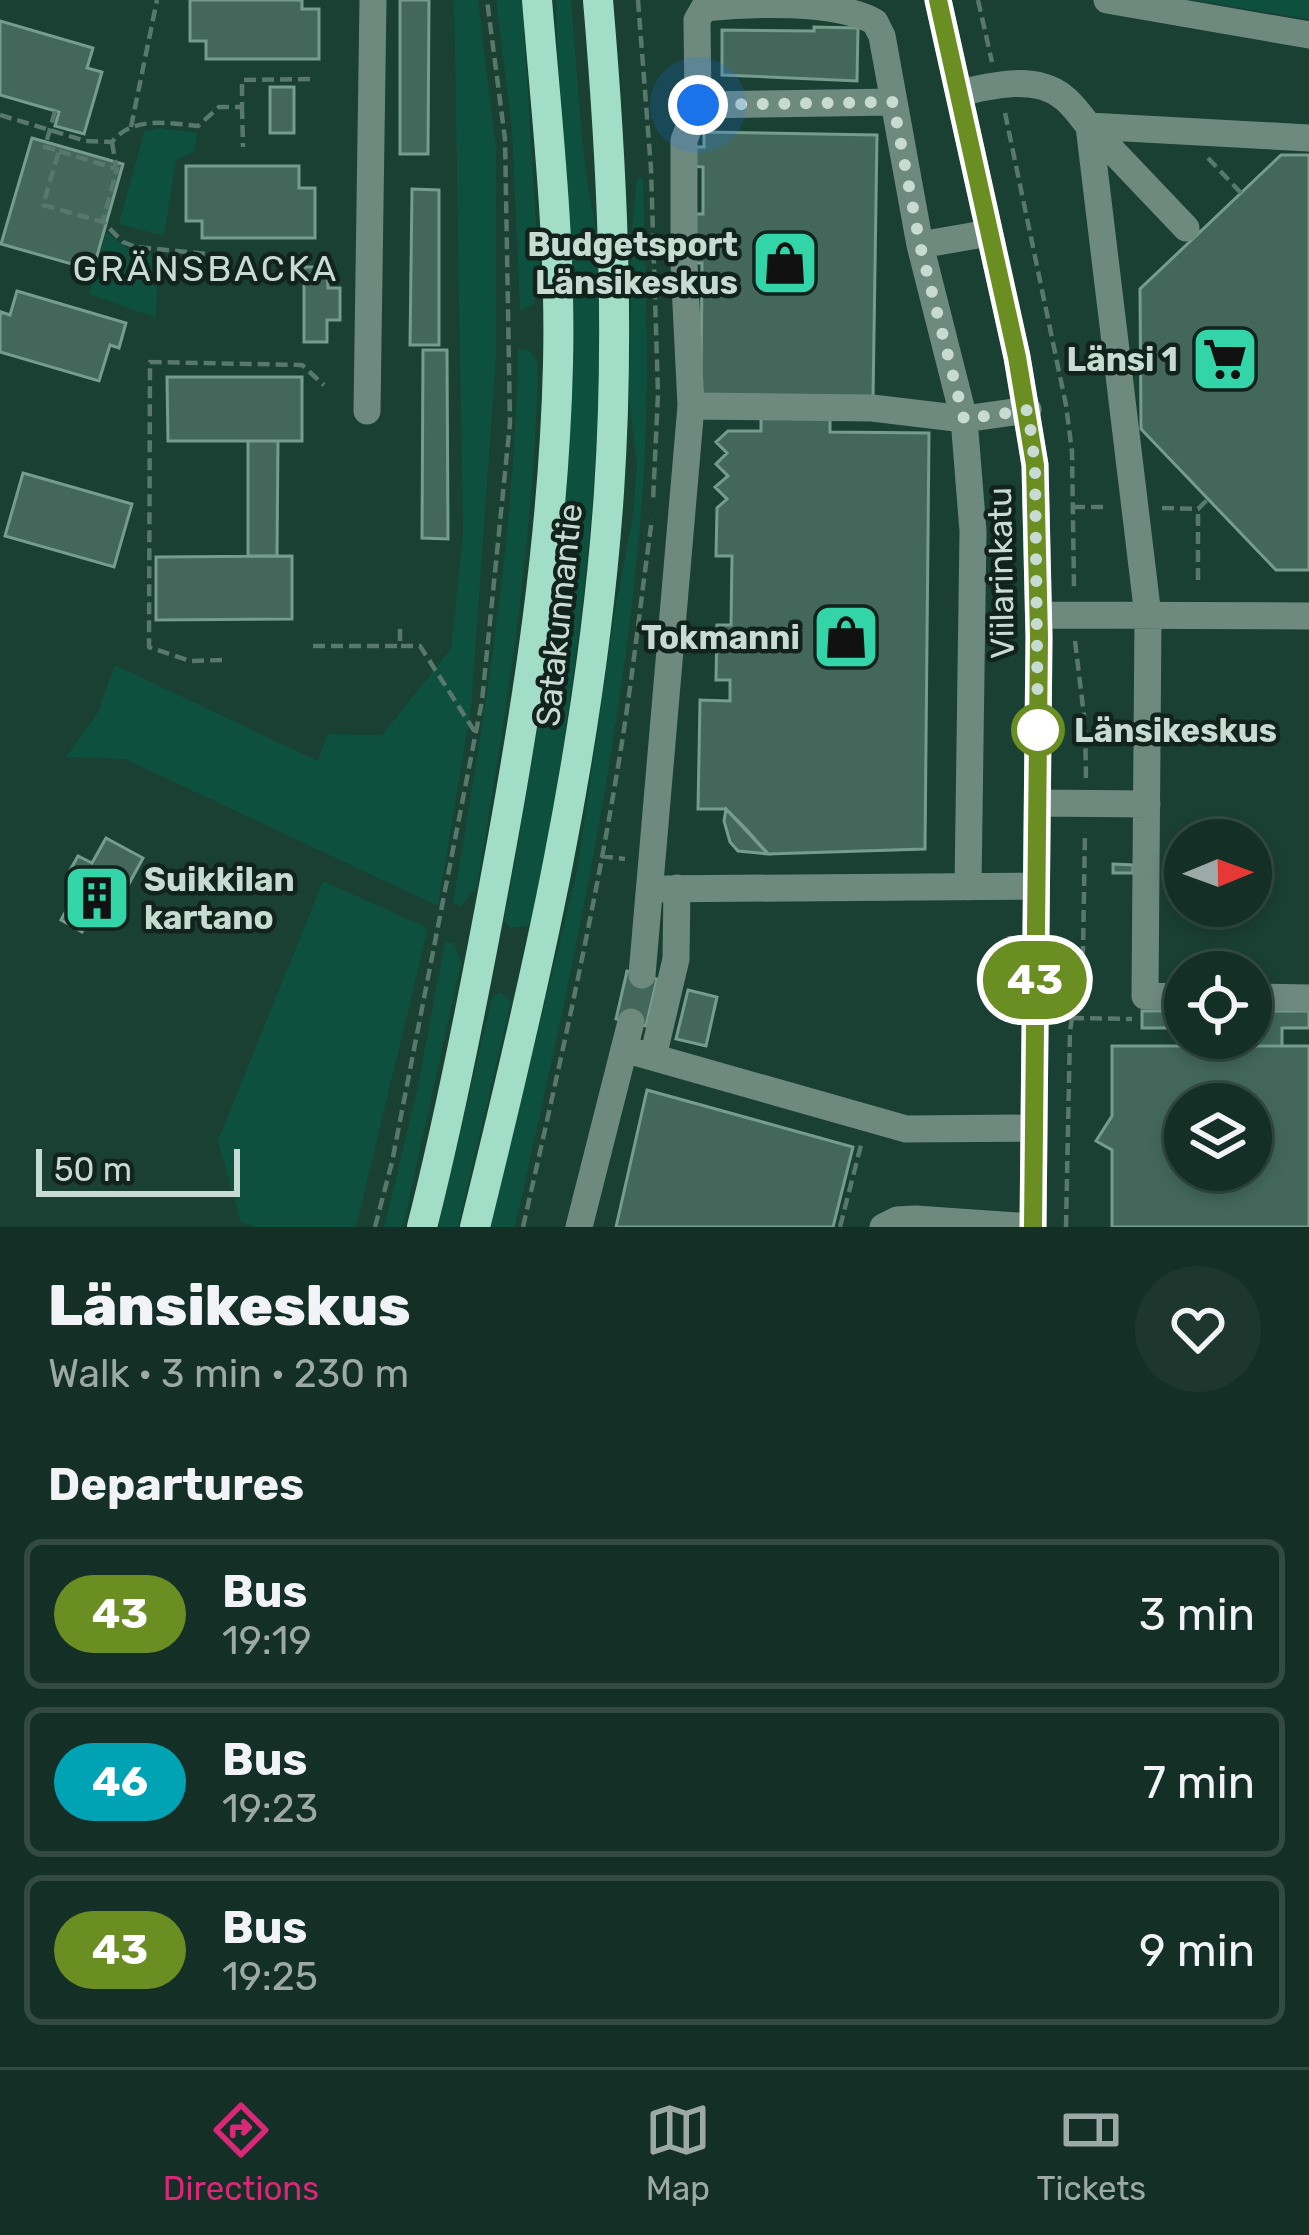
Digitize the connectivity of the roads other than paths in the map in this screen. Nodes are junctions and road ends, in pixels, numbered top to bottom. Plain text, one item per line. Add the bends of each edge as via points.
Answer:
1 (373, 0) edge
2 (537, 0) edge
3 (598, 0) edge
4 (938, 0) edge
5 (1107, 0) edge
6 (1309, 35) edge
7 (958, 93) junction
8 (893, 102) junction
9 (698, 105) junction
10 (1089, 126) junction
11 (1309, 138) edge
12 (1186, 228) dead end
13 (989, 233) junction
14 (920, 245) junction
15 (691, 406) junction
16 (1028, 410) junction
17 (367, 411) dead end
18 (964, 419) junction
19 (1039, 615) junction
20 (1148, 616) junction
21 (1309, 616) edge
22 (1038, 802) junction
23 (1147, 804) junction
24 (968, 886) junction
25 (1036, 886) junction
26 (664, 889) junction
27 (642, 975) dead end
28 (1272, 997) edge
29 (1309, 998) edge
30 (1164, 1003) edge
31 (653, 1057) junction
32 (1034, 1128) junction
33 (422, 1227) edge
34 (475, 1227) edge
35 (579, 1227) edge
36 (883, 1227) edge
37 (1033, 1227) edge

1 - 17 street
2 - 33 main road, Satakunnantie via 554,202 553,487 514,778
3 - 34 main road, Satakunnantie via 615,362 598,613 543,949
4 - 7 street, Viilarinkatu
5 - 6 street
7 - 10 street via 1036,85 1061,94
7 - 13 street, Viilarinkatu
8 - 9 street
8 - 9 street via 875,22 835,10 743,4 704,8 697,20
8 - 14 street
9 - 15 street via 684,140
10 - 11 street
10 - 12 street
10 - 20 street
13 - 14 street
13 - 16 street, Viilarinkatu
14 - 18 street
15 - 18 street via 872,408
15 - 26 street
16 - 18 street
16 - 19 street, Viilarinkatu
18 - 24 street via 974,531
19 - 20 street
19 - 22 street, Viilarinkatu
20 - 21 street
20 - 23 street
22 - 23 street
22 - 25 street, Viilarinkatu
23 - 30 street via 1144,1008
24 - 25 street
24 - 26 street
25 - 32 street, Viilarinkatu
26 - 27 street
26 - 31 street via 676,959
28 - 29 street
31 - 32 street via 906,1129
31 - 35 street via 627,1036
32 - 37 street, Viilarinkatu
36 - 37 street via 915,1219

